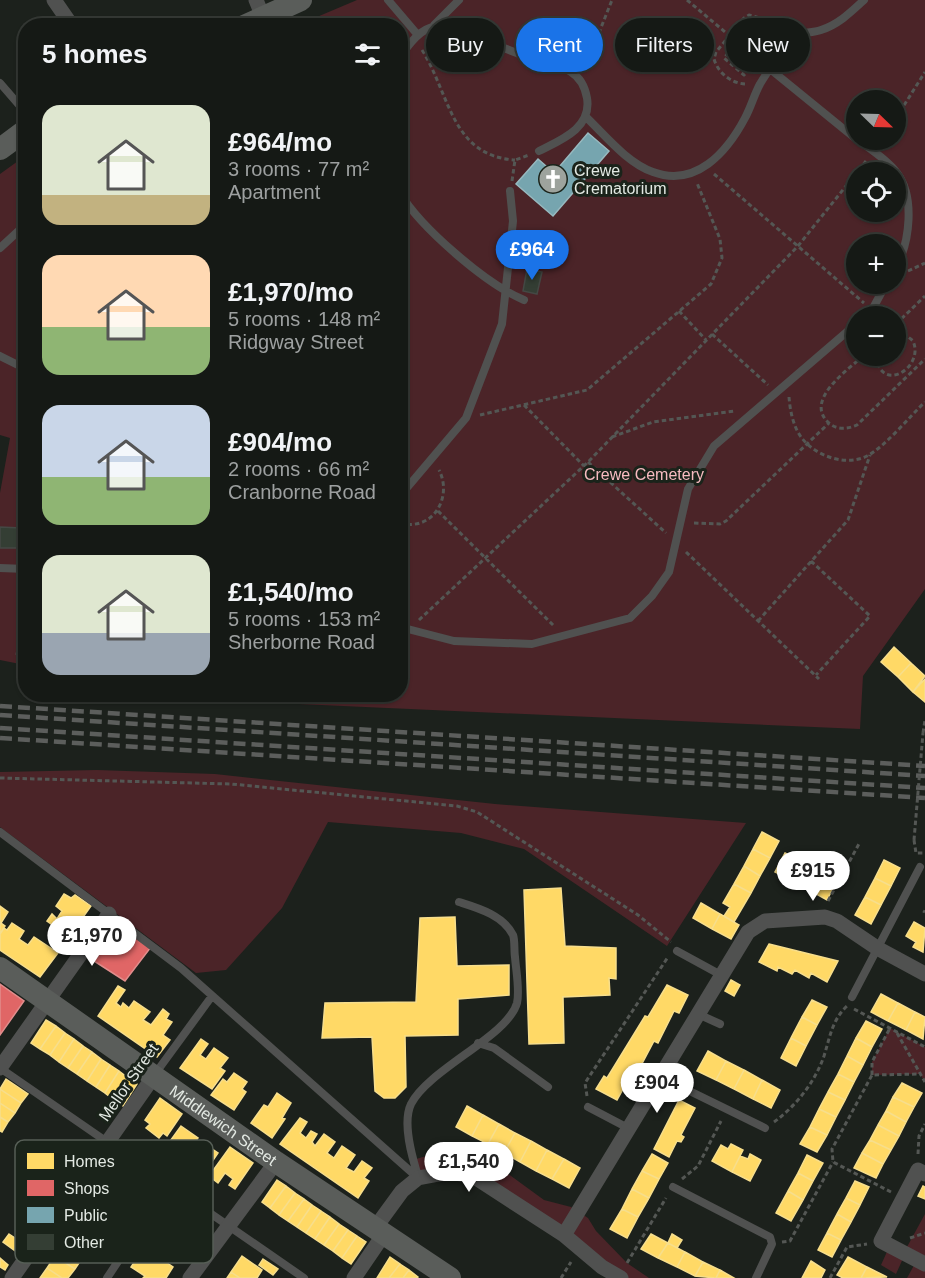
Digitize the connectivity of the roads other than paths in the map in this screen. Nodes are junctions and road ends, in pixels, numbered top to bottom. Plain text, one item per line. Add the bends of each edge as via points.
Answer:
1 (54, 0) edge
2 (301, 0) edge
3 (388, 0) edge
4 (459, 0) edge
5 (864, 0) edge
6 (254, 14) edge
7 (66, 18) edge
8 (402, 18) edge
9 (441, 18) edge
10 (408, 27) edge
11 (426, 30) edge
12 (810, 31) edge
13 (415, 36) junction
14 (408, 46) edge
15 (504, 47) edge
16 (768, 72) edge
17 (774, 72) edge
18 (0, 83) edge
19 (18, 104) edge
20 (586, 117) junction
21 (846, 130) edge
22 (18, 136) edge
23 (0, 149) edge
24 (871, 150) edge
25 (539, 151) road end
26 (510, 191) road end
27 (408, 204) edge
28 (18, 231) edge
29 (906, 235) edge
30 (0, 248) edge
31 (505, 292) junction
32 (524, 300) dead end
33 (846, 333) edge
34 (0, 356) edge
35 (18, 361) edge
36 (15, 362) junction
37 (18, 364) edge
38 (408, 486) edge
39 (0, 568) edge
40 (18, 569) edge
41 (408, 629) edge
42 (0, 832) edge
43 (920, 867) dead end
44 (459, 902) dead end
45 (109, 914) junction
46 (877, 948) junction
47 (676, 949) road end
48 (0, 968) edge
49 (925, 974) edge
50 (721, 975) junction
51 (212, 996) junction
52 (852, 997) road end
53 (48, 1001) junction
54 (698, 1014) junction
55 (720, 1024) dead end
56 (478, 1043) junction
57 (0, 1068) edge
58 (154, 1076) junction
59 (661, 1077) junction
60 (548, 1087) dead end
61 (588, 1107) road end
62 (628, 1128) junction
63 (765, 1128) road end
64 (104, 1140) edge
65 (108, 1140) edge
66 (276, 1162) junction
67 (921, 1172) edge
68 (418, 1178) junction
69 (673, 1187) dead end
70 (213, 1217) edge
71 (227, 1227) junction
72 (379, 1231) junction
73 (564, 1235) junction
74 (213, 1246) edge
75 (22, 1263) edge
76 (116, 1263) edge
77 (201, 1263) edge
78 (925, 1264) edge
79 (12, 1278) edge
80 (106, 1278) edge
81 (190, 1278) edge
82 (304, 1278) edge
83 (354, 1278) edge
84 (450, 1278) edge
85 (621, 1278) edge
86 (756, 1278) edge

1 - 7 street
2 - 6 main road
3 - 8 lane
4 - 9 lane
5 - 12 lane via 842,20
10 - 13 lane
11 - 13 lane
13 - 14 lane
15 - 20 lane via 580,78 588,106
16 - 20 lane via 731,143 694,173 675,176 653,172 634,161
17 - 21 lane
18 - 19 lane
20 - 25 lane via 577,129
22 - 23 main road
24 - 29 lane via 896,170 904,184
26 - 31 lane via 513,221
27 - 31 lane
28 - 30 lane
31 - 32 lane
31 - 38 lane via 502,324 466,418
33 - 41 lane via 714,447 688,489 669,572 630,618 532,644 465,641
34 - 36 lane
35 - 36 lane
36 - 37 lane
39 - 40 lane
42 - 45 lane
43 - 46 lane
44 - 56 lane via 483,910 513,936 517,1003 506,1021
45 - 51 lane
45 - 53 street
46 - 49 street
46 - 50 street via 825,917 765,921 748,932
46 - 52 lane
47 - 50 lane
48 - 53 main road, Middlewich Street
50 - 54 street
51 - 58 lane, Mellor Street
51 - 68 lane
53 - 57 street
53 - 58 main road, Middlewich Street
54 - 55 lane
54 - 59 street
56 - 60 lane via 494,1048
56 - 68 lane via 435,1077 412,1102 407,1114
57 - 64 lane
58 - 65 street, Mellor Street
58 - 66 main road, Middlewich Street
59 - 62 street
59 - 63 lane
61 - 62 lane
62 - 73 street
66 - 71 street
66 - 72 main road, Middlewich Street
67 - 78 street via 881,1241
68 - 72 street via 402,1191
68 - 73 street via 450,1172 473,1176
69 - 86 lane via 770,1237 772,1244
70 - 71 lane
71 - 74 street
71 - 82 lane
72 - 83 street
72 - 84 main road, Middlewich Street
73 - 85 street
75 - 79 street, Mellor Street
76 - 80 lane
77 - 81 street

